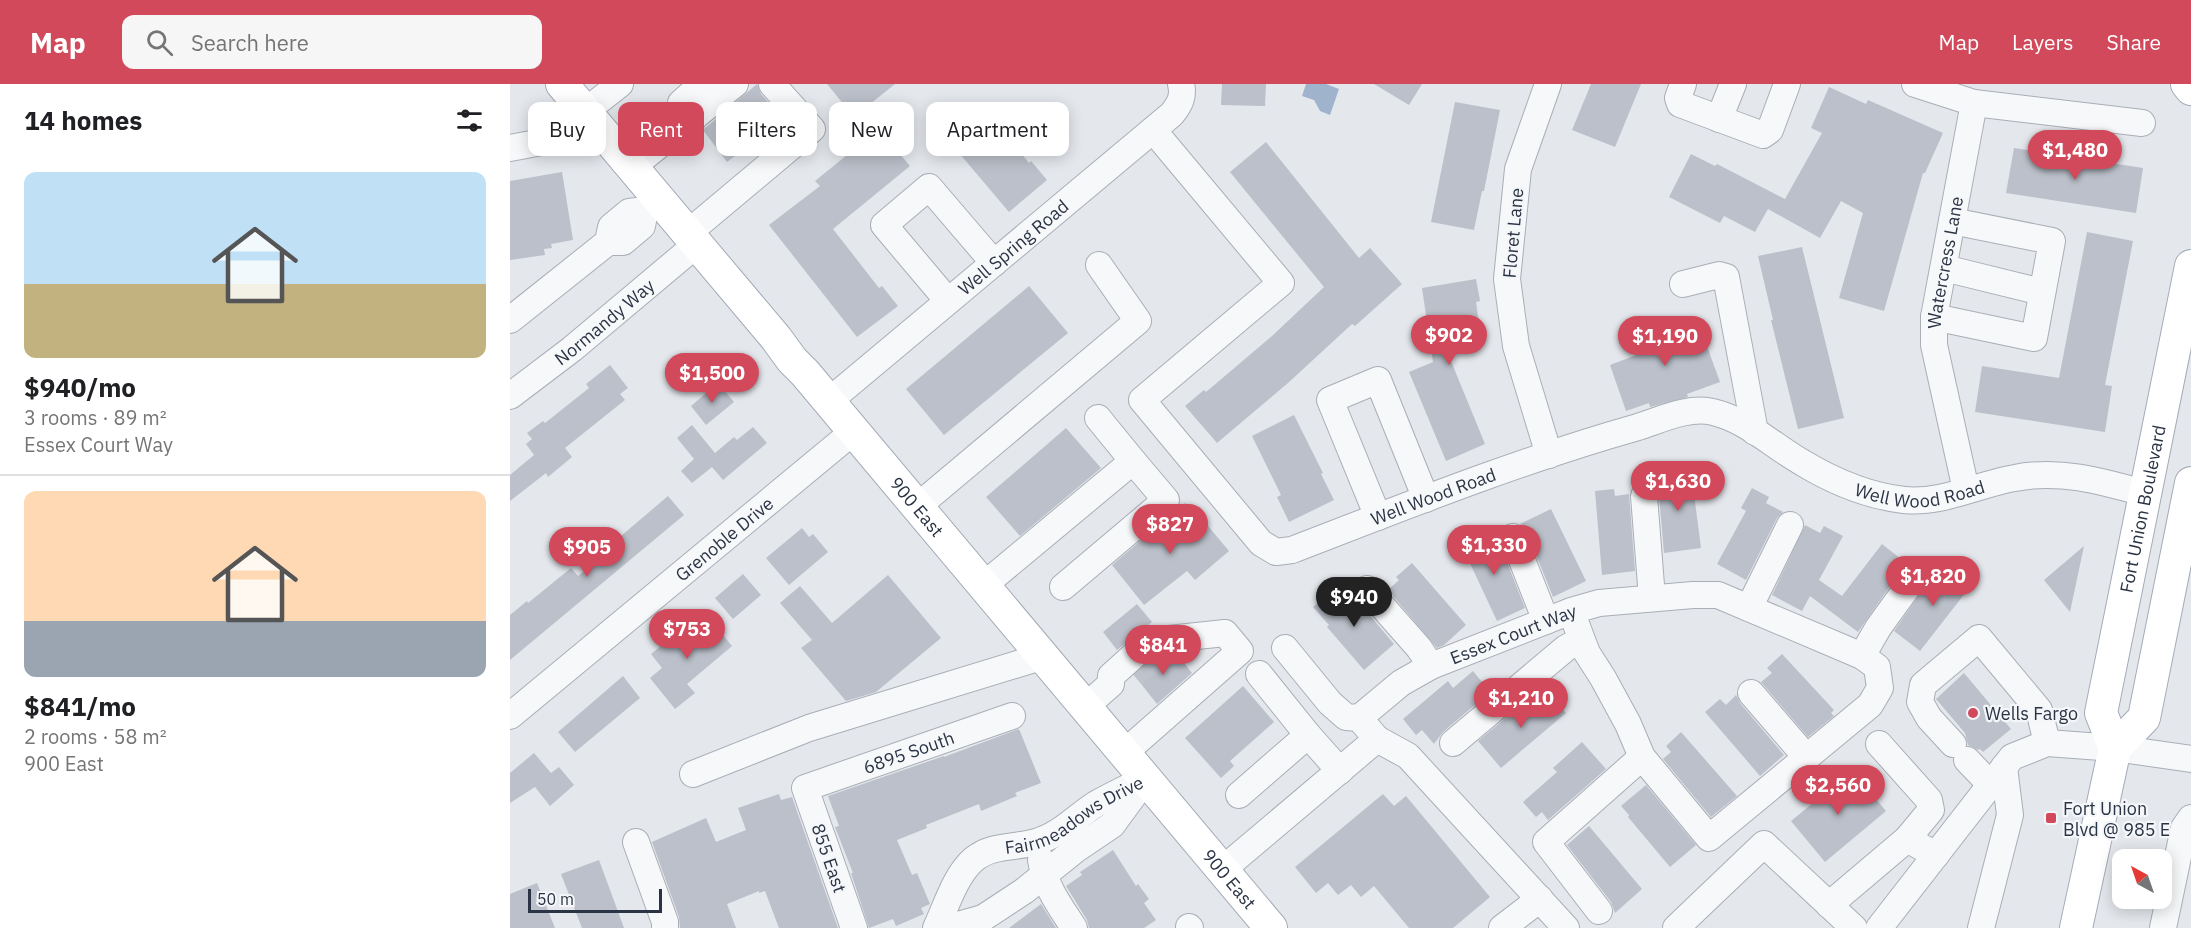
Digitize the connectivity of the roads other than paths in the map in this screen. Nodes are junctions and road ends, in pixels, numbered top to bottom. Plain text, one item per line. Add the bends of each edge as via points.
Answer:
1 (562, 84) edge
2 (620, 84) edge
3 (702, 84) edge
4 (735, 84) edge
5 (772, 84) edge
6 (1181, 84) edge
7 (1548, 84) edge
8 (1683, 84) edge
9 (1733, 84) edge
10 (1786, 84) edge
11 (1915, 84) edge
12 (2187, 84) edge
13 (2191, 89) edge
14 (577, 102) edge
15 (597, 102) edge
16 (682, 102) edge
17 (1974, 103) junction
18 (704, 110) edge
19 (1719, 119) junction
20 (2142, 123) dead end
21 (1153, 130) junction
22 (606, 136) edge
23 (528, 144) edge
24 (510, 148) edge
25 (646, 156) edge
26 (632, 167) junction
27 (652, 204) junction
28 (1952, 221) junction
29 (693, 239) junction
30 (994, 263) junction
31 (1099, 265) dead end
32 (2191, 266) edge
33 (1944, 268) junction
34 (1683, 284) dead end
35 (2042, 292) junction
36 (948, 301) junction
37 (1934, 317) junction
38 (510, 320) edge
39 (510, 396) edge
40 (829, 401) junction
41 (1098, 418) dead end
42 (854, 431) junction
43 (1755, 432) junction
44 (1549, 454) junction
45 (1133, 461) junction
46 (2191, 483) edge
47 (1966, 490) junction
48 (2144, 493) junction
49 (1644, 496) dead end
50 (1426, 499) junction
51 (918, 507) junction
52 (1378, 517) junction
53 (1790, 525) dead end
54 (1513, 537) dead end
55 (1920, 570) dead end
56 (984, 585) junction
57 (1063, 587) dead end
58 (1367, 589) dead end
59 (1652, 598) junction
60 (1749, 608) junction
61 (1571, 611) junction
62 (1546, 621) junction
63 (1581, 640) junction
64 (1285, 648) dead end
65 (1044, 656) junction
66 (1862, 656) junction
67 (1431, 666) junction
68 (1259, 674) dead end
69 (1751, 693) dead end
70 (1086, 706) junction
71 (510, 716) edge
72 (1012, 716) dead end
73 (1359, 718) junction
74 (1308, 735) junction
75 (1377, 739) junction
76 (1453, 743) dead end
77 (2047, 743) junction
78 (2191, 743) edge
79 (1879, 744) dead end
80 (2115, 748) junction
81 (1124, 753) junction
82 (1642, 757) junction
83 (1807, 758) junction
84 (2191, 759) edge
85 (1340, 771) junction
86 (693, 774) dead end
87 (1997, 776) junction
88 (1145, 779) junction
89 (805, 788) joint
90 (1239, 795) dead end
91 (2191, 818) edge
92 (1908, 839) junction
93 (636, 842) dead end
94 (1038, 842) junction
95 (1936, 855) junction
96 (1222, 870) junction
97 (1043, 876) junction
98 (1540, 899) junction
99 (1829, 905) junction
100 (1599, 911) dead end
101 (1261, 924) edge
102 (665, 928) edge
103 (854, 928) edge
104 (936, 928) edge
105 (948, 928) edge
106 (1074, 928) edge
107 (1502, 928) edge
108 (1566, 928) edge
109 (1676, 928) edge
110 (1854, 928) edge
111 (1879, 928) edge
112 (1981, 928) edge
113 (2076, 928) edge
114 (2163, 928) edge

1 - 14 main road, 900 East
2 - 15 street
3 - 16 street
4 - 18 street
5 - 29 street, Normandy Way via 812,129
6 - 21 street, Well Spring Road via 1181,103
7 - 44 street, Floret Lane via 1518,169 1507,279 1516,345
8 - 19 street via 1680,104
9 - 19 street
10 - 19 street via 1766,134
11 - 17 street
12 - 13 main road
17 - 20 street
17 - 28 street, Watercress Lane
21 - 30 street, Well Spring Road
21 - 52 street, Well Wood Road via 1281,283 1142,400 1269,549 1292,550
22 - 26 main road, 900 East
23 - 24 street
25 - 26 street
26 - 27 main road, 900 East
27 - 29 main road, 900 East
27 - 38 street via 642,226 623,242 608,242
28 - 33 street, Watercress Lane
28 - 35 street via 2052,241
29 - 39 street, Normandy Way via 572,349
29 - 40 main road, 900 East
30 - 36 street, Well Spring Road
30 - 36 street via 929,187 884,225
31 - 51 street via 1138,321
32 - 48 main road, Fort Union Boulevard
33 - 35 street
33 - 37 street, Watercress Lane
34 - 43 street via 1719,275 1726,277
35 - 37 street via 2034,338
36 - 40 street, Well Spring Road
37 - 47 street, Watercress Lane via 1934,345
40 - 42 main road, 900 East
41 - 45 street
42 - 51 main road, 900 East
42 - 71 street, Grenoble Drive
43 - 44 street, Well Wood Road via 1730,417 1699,410
43 - 47 street, Well Wood Road via 1803,464 1876,495 1906,500 1937,498
44 - 50 street, Well Wood Road
45 - 56 street
45 - 57 street via 1166,500
46 - 80 main road via 2144,718
47 - 48 street, Well Wood Road via 2016,477 2058,474
48 - 80 main road, Fort Union Boulevard via 2101,713
49 - 59 street
50 - 52 street, Well Wood Road
50 - 52 street via 1378,380 1330,400
51 - 56 main road, 900 East
53 - 60 street
54 - 62 street
55 - 66 street
56 - 65 main road, 900 East
58 - 67 street
59 - 60 street, Essex Court Way via 1718,596
59 - 61 street, Essex Court Way via 1599,603
60 - 66 street, Essex Court Way
61 - 62 street, Essex Court Way
61 - 63 street
62 - 67 street, Essex Court Way
63 - 76 street via 1566,648
63 - 82 street
64 - 73 street via 1330,703 1346,717
65 - 70 main road, 900 East
65 - 86 street via 809,728
66 - 83 street via 1877,667 1880,688 1870,705
67 - 73 street, Essex Court Way via 1401,683
68 - 74 street
69 - 83 street
70 - 81 main road, 900 East
70 - 81 street via 1139,664 1225,633 1240,651
72 - 89 street, 6895 South
73 - 75 street
74 - 85 street
74 - 90 street
75 - 85 street
75 - 98 street via 1408,756
77 - 80 street
77 - 87 street via 2012,757
77 - 87 street via 2039,710 1979,638 1923,685 1920,702 1960,752
78 - 80 street via 2172,739
79 - 92 street via 1929,800 1931,810
80 - 84 street
80 - 113 main road
81 - 88 main road, 900 East
82 - 83 street via 1709,838
82 - 100 street via 1546,842
85 - 96 street
87 - 95 street
87 - 112 street via 2010,815
88 - 94 street, Fairmeadows Drive
88 - 96 main road, 900 East
88 - 97 street, Fairmeadows Drive via 1112,825
89 - 103 street, 855 East
91 - 114 street via 2184,828
92 - 95 street
92 - 99 street
93 - 102 street
94 - 97 street
94 - 104 street, Fairmeadows Drive via 1002,846 973,860
95 - 111 street
96 - 101 main road, 900 East
97 - 105 street, Fairmeadows Drive via 983,918
97 - 106 street
98 - 107 street
98 - 108 street
99 - 109 street via 1764,844
99 - 110 street

